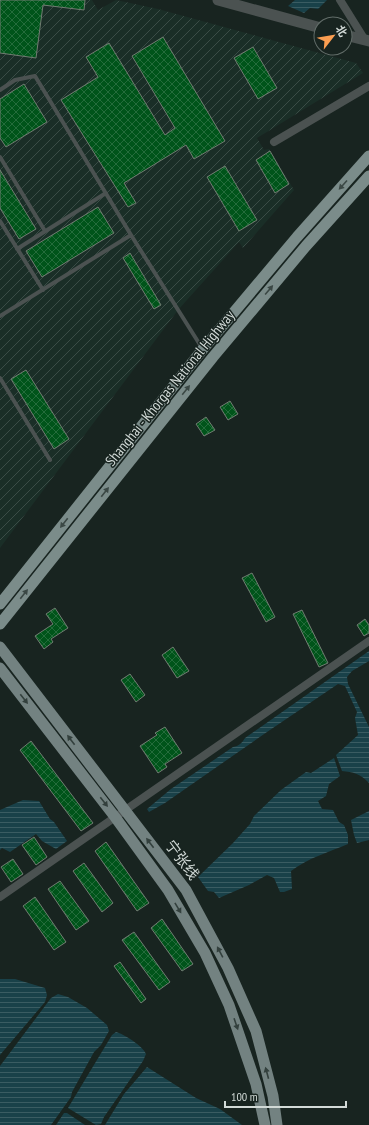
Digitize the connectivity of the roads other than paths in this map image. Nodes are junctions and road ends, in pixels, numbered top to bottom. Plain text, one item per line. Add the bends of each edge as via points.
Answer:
1 (218, 0) edge
2 (340, 0) edge
3 (313, 26) edge
4 (353, 37) edge
5 (367, 41) edge
6 (369, 86) edge
7 (0, 90) edge
8 (274, 142) dead end
9 (369, 156) edge
10 (0, 157) edge
11 (369, 176) edge
12 (106, 193) junction
13 (0, 221) edge
14 (45, 231) junction
15 (131, 235) junction
16 (17, 249) junction
17 (42, 290) junction
18 (0, 316) edge
19 (203, 349) junction
20 (213, 357) junction
21 (0, 378) edge
22 (50, 460) dead end
23 (0, 604) edge
24 (0, 624) edge
25 (369, 641) edge
26 (0, 647) edge
27 (0, 668) edge
28 (125, 810) junction
29 (115, 817) junction
30 (0, 897) edge
31 (265, 1125) edge
32 (277, 1125) edge

1 - 3 street
2 - 5 street
4 - 5 street
6 - 8 street
7 - 12 lane via 15,80 35,76
9 -> 19 highway, Shanghai - Khorgas National Highway
10 - 14 lane
20 -> 11 highway, Shanghai - Khorgas National Highway via 306,246
12 - 14 lane
12 - 15 lane
13 - 16 lane
14 - 16 lane
15 - 17 lane
15 - 19 lane
16 - 17 lane
17 - 18 lane
19 - 20 highway
19 -> 23 highway, Shanghai - Khorgas National Highway
24 -> 20 highway, Shanghai - Khorgas National Highway
21 - 22 lane
25 - 28 street
28 -> 26 main road, 宁张线
27 -> 29 main road, 宁张线
28 - 29 street
32 -> 28 main road, 宁张线 via 273,1096 256,1031 228,968 186,890
29 - 30 street
29 -> 31 main road, 宁张线 via 168,890 205,953 229,1005 256,1084

